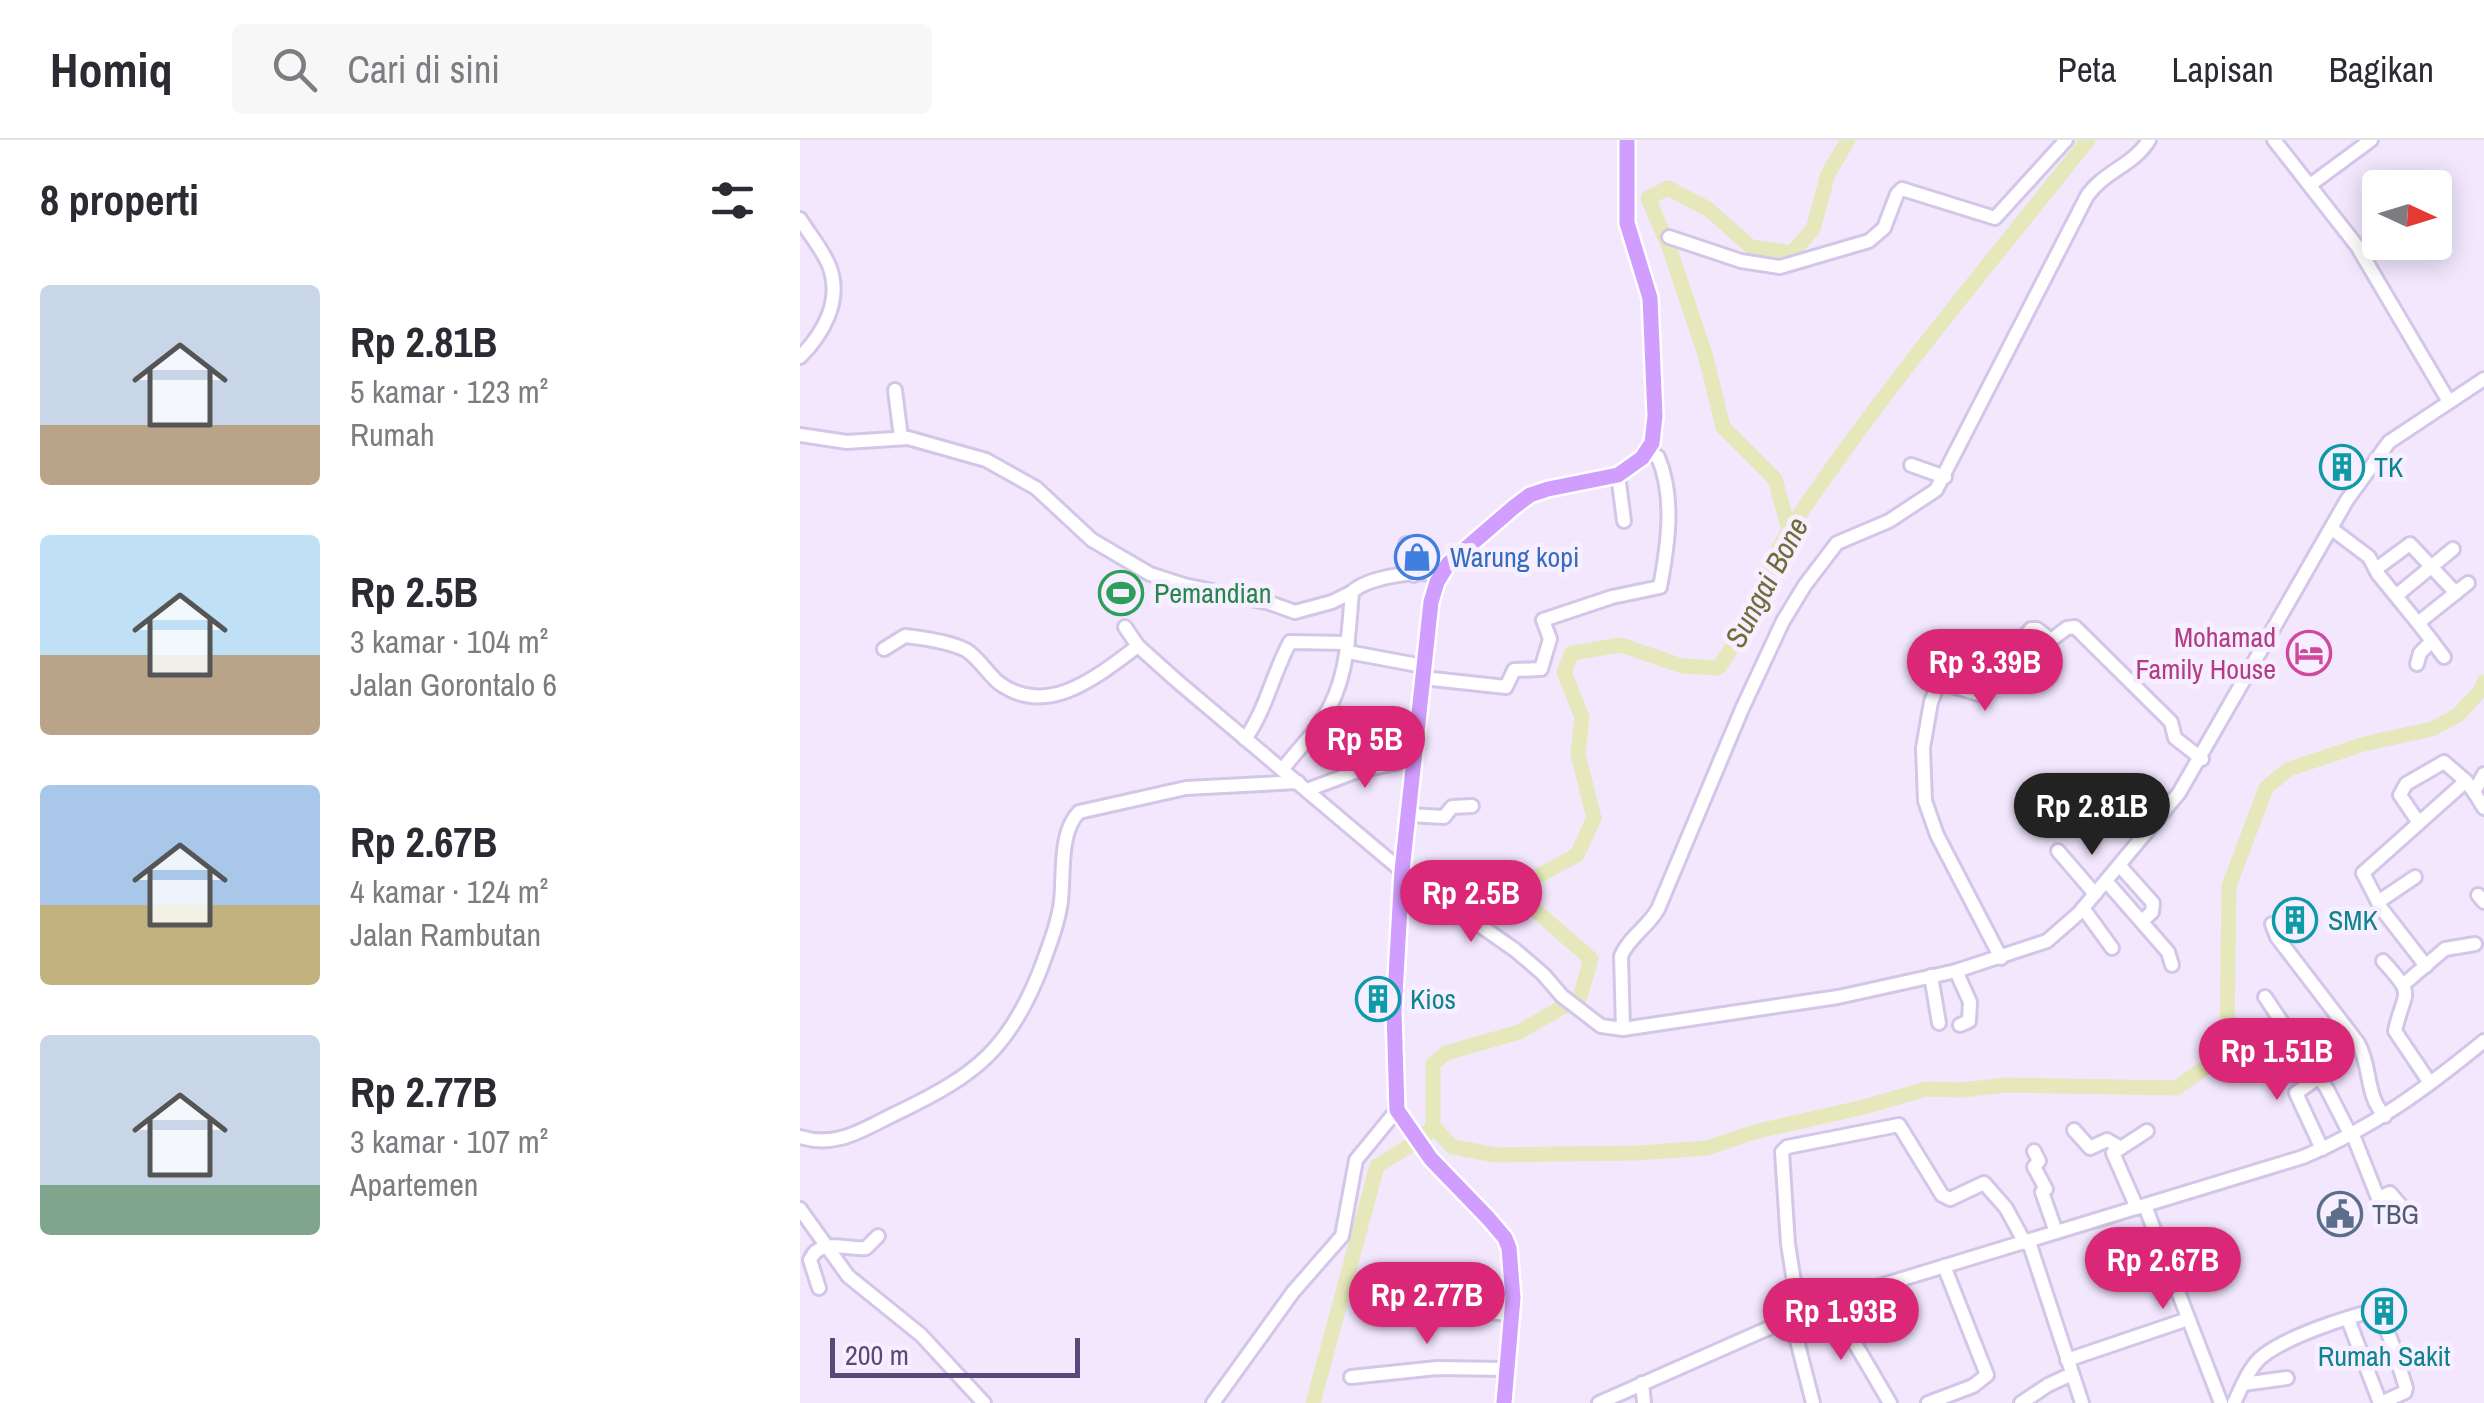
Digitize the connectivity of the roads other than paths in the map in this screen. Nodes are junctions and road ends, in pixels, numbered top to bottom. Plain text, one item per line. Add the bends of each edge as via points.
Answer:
1 (1628, 140) edge
2 (2066, 140) edge
3 (2149, 140) edge
4 (2274, 140) edge
5 (2371, 140) edge
6 (2310, 185) junction
7 (800, 219) edge
8 (1668, 236) dead end
9 (800, 357) edge
10 (2484, 379) edge
11 (895, 390) dead end
12 (2448, 400) junction
13 (800, 434) edge
14 (901, 438) junction
15 (1647, 453) junction
16 (1911, 465) dead end
17 (1618, 475) junction
18 (1946, 477) junction
19 (1624, 521) dead end
20 (2332, 529) junction
21 (1406, 544) dead end
22 (2453, 549) dead end
23 (2433, 567) junction
24 (2376, 570) junction
25 (1414, 575) junction
26 (1440, 576) junction
27 (2468, 583) dead end
28 (1352, 592) junction
29 (2456, 593) junction
30 (2396, 595) junction
31 (2418, 623) junction
32 (1125, 627) dead end
33 (2432, 641) junction
34 (1138, 646) junction
35 (1348, 648) junction
36 (884, 649) dead end
37 (2444, 657) dead end
38 (2417, 664) dead end
39 (1423, 672) junction
40 (1246, 739) junction
41 (1414, 759) junction
42 (2202, 759) junction
43 (1283, 769) junction
44 (2484, 774) edge
45 (1302, 786) junction
46 (2470, 787) junction
47 (1472, 806) dead end
48 (2484, 808) edge
49 (1409, 815) junction
50 (2419, 823) junction
51 (2058, 851) dead end
52 (2120, 866) junction
53 (1402, 871) junction
54 (2415, 877) dead end
55 (2106, 881) junction
56 (2095, 894) junction
57 (2378, 902) junction
58 (2083, 908) junction
59 (2142, 921) junction
60 (2272, 924) dead end
61 (2475, 944) dead end
62 (2112, 948) dead end
63 (2001, 958) junction
64 (2383, 961) dead end
65 (2172, 965) dead end
66 (2426, 966) junction
67 (1956, 970) junction
68 (1931, 976) junction
69 (2404, 984) junction
70 (2265, 997) dead end
71 (1939, 1023) dead end
72 (1960, 1025) dead end
73 (1623, 1029) junction
74 (2484, 1040) edge
75 (2344, 1060) dead end
76 (2319, 1076) junction
77 (2430, 1083) junction
78 (1399, 1114) junction
79 (2385, 1116) junction
80 (2074, 1130) dead end
81 (2147, 1132) dead end
82 (2352, 1135) junction
83 (800, 1137) edge
84 (2121, 1148) junction
85 (2322, 1149) junction
86 (2034, 1151) dead end
87 (2141, 1207) junction
88 (2402, 1207) dead end
89 (800, 1210) edge
90 (2056, 1232) junction
91 (878, 1236) dead end
92 (2027, 1243) junction
93 (825, 1246) junction
94 (1944, 1266) junction
95 (818, 1288) dead end
96 (1830, 1301) junction
97 (1484, 1312) dead end
98 (1511, 1314) junction
99 (1795, 1315) junction
100 (2188, 1319) junction
101 (2348, 1319) junction
102 (2361, 1352) junction
103 (2343, 1360) dead end
104 (2070, 1367) junction
105 (1506, 1370) junction
106 (1350, 1376) dead end
107 (2287, 1378) dead end
108 (1642, 1383) junction
109 (2244, 1384) junction
110 (984, 1403) edge
111 (1214, 1403) edge
112 (1504, 1403) edge
113 (1599, 1403) edge
114 (1644, 1403) edge
115 (1813, 1403) edge
116 (1890, 1403) edge
117 (1928, 1403) edge
118 (2021, 1403) edge
119 (2082, 1403) edge
120 (2221, 1403) edge
121 (2234, 1403) edge
122 (2381, 1403) edge

1 - 15 main road via 1627,222 1640,240 1650,298 1655,431
2 - 8 street via 1998,218 1902,190 1880,234 1790,267 1741,262
3 - 18 street via 2087,196
4 - 6 street
5 - 6 street
6 - 12 street via 2358,246
7 - 9 street via 832,282 826,324
10 - 12 street
11 - 14 street
12 - 20 street via 2389,442
13 - 14 street via 847,442
14 - 28 street via 986,460 1026,481 1092,540 1150,574 1295,612
15 - 17 main road
15 - 39 street via 1659,459 1669,503 1660,587 1543,620 1550,638 1542,670 1514,670 1506,686
16 - 18 street
17 - 19 street
17 - 26 main road via 1530,495
18 - 73 street via 1931,496 1838,543 1790,609 1658,909 1625,945
20 - 24 street
20 - 42 street
21 - 25 street
22 - 23 street
23 - 24 street via 2408,544
23 - 29 street
23 - 30 street
24 - 30 street
25 - 26 street
25 - 28 street via 1375,578
26 - 39 main road via 1430,602
27 - 29 street
28 - 35 street
29 - 31 street
30 - 31 street
31 - 33 street
32 - 34 street
33 - 37 street
33 - 38 street
34 - 36 street via 1107,672 1052,696 1019,694 954,647 905,636
34 - 40 street
35 - 39 street
35 - 40 street via 1290,642
35 - 43 street via 1323,719
39 - 41 main road
40 - 43 street
41 - 45 street
41 - 49 main road
42 - 52 street
42 - 63 street via 2075,627 2051,640 2031,629 1978,694 1939,682 1923,748 1925,802
43 - 45 street
44 - 46 street
45 - 53 street
45 - 83 street via 1186,788 1079,812 1066,841 1053,932 1008,1036 951,1087 834,1142
46 - 48 street
46 - 50 street
46 - 50 street via 2444,762 2406,784 2400,794
47 - 49 street via 1452,807 1444,817
49 - 53 main road
50 - 57 street via 2363,871
51 - 56 street
52 - 55 street
52 - 59 street via 2153,904
53 - 73 street via 1515,950 1588,1017
53 - 78 main road via 1394,1012
54 - 57 street
55 - 56 street
55 - 59 street
56 - 58 street
57 - 66 street
58 - 62 street
58 - 63 street via 2047,940
59 - 65 street
60 - 79 street via 2365,1055 2372,1100
61 - 66 street via 2445,949
63 - 67 street
64 - 69 street
66 - 69 street
67 - 68 street
67 - 72 street via 1971,1007 1969,1021
68 - 71 street
68 - 73 street
69 - 77 street via 2396,1031
70 - 76 street
74 - 77 street
75 - 76 street
76 - 82 street
76 - 85 street via 2296,1093
77 - 79 street
78 - 98 main road via 1505,1238 1513,1272
78 - 111 street via 1356,1160 1342,1236
79 - 82 street
80 - 84 street via 2090,1148 2107,1140
81 - 84 street
82 - 85 street
82 - 88 street via 2378,1198 2390,1193
84 - 87 street via 2113,1152
85 - 87 street
86 - 90 street
87 - 90 street
87 - 100 street
89 - 93 street
90 - 92 street
91 - 93 street via 866,1248
92 - 94 street
92 - 99 street via 1987,1185 1948,1199 1942,1195 1902,1126 1787,1147 1782,1159
92 - 104 street
93 - 95 street via 810,1260
93 - 110 street via 848,1276 920,1335
94 - 96 street
94 - 117 street via 1987,1375
96 - 99 street
96 - 116 street
97 - 98 street
98 - 105 main road
99 - 108 street
99 - 115 street
100 - 104 street
100 - 120 street
101 - 102 street
101 - 109 street via 2264,1354
101 - 122 street via 2377,1310 2392,1340 2406,1390
102 - 103 street
102 - 122 street
104 - 118 street
104 - 119 street
105 - 106 street
105 - 112 main road
107 - 109 street
108 - 113 street
108 - 114 street
109 - 121 street

